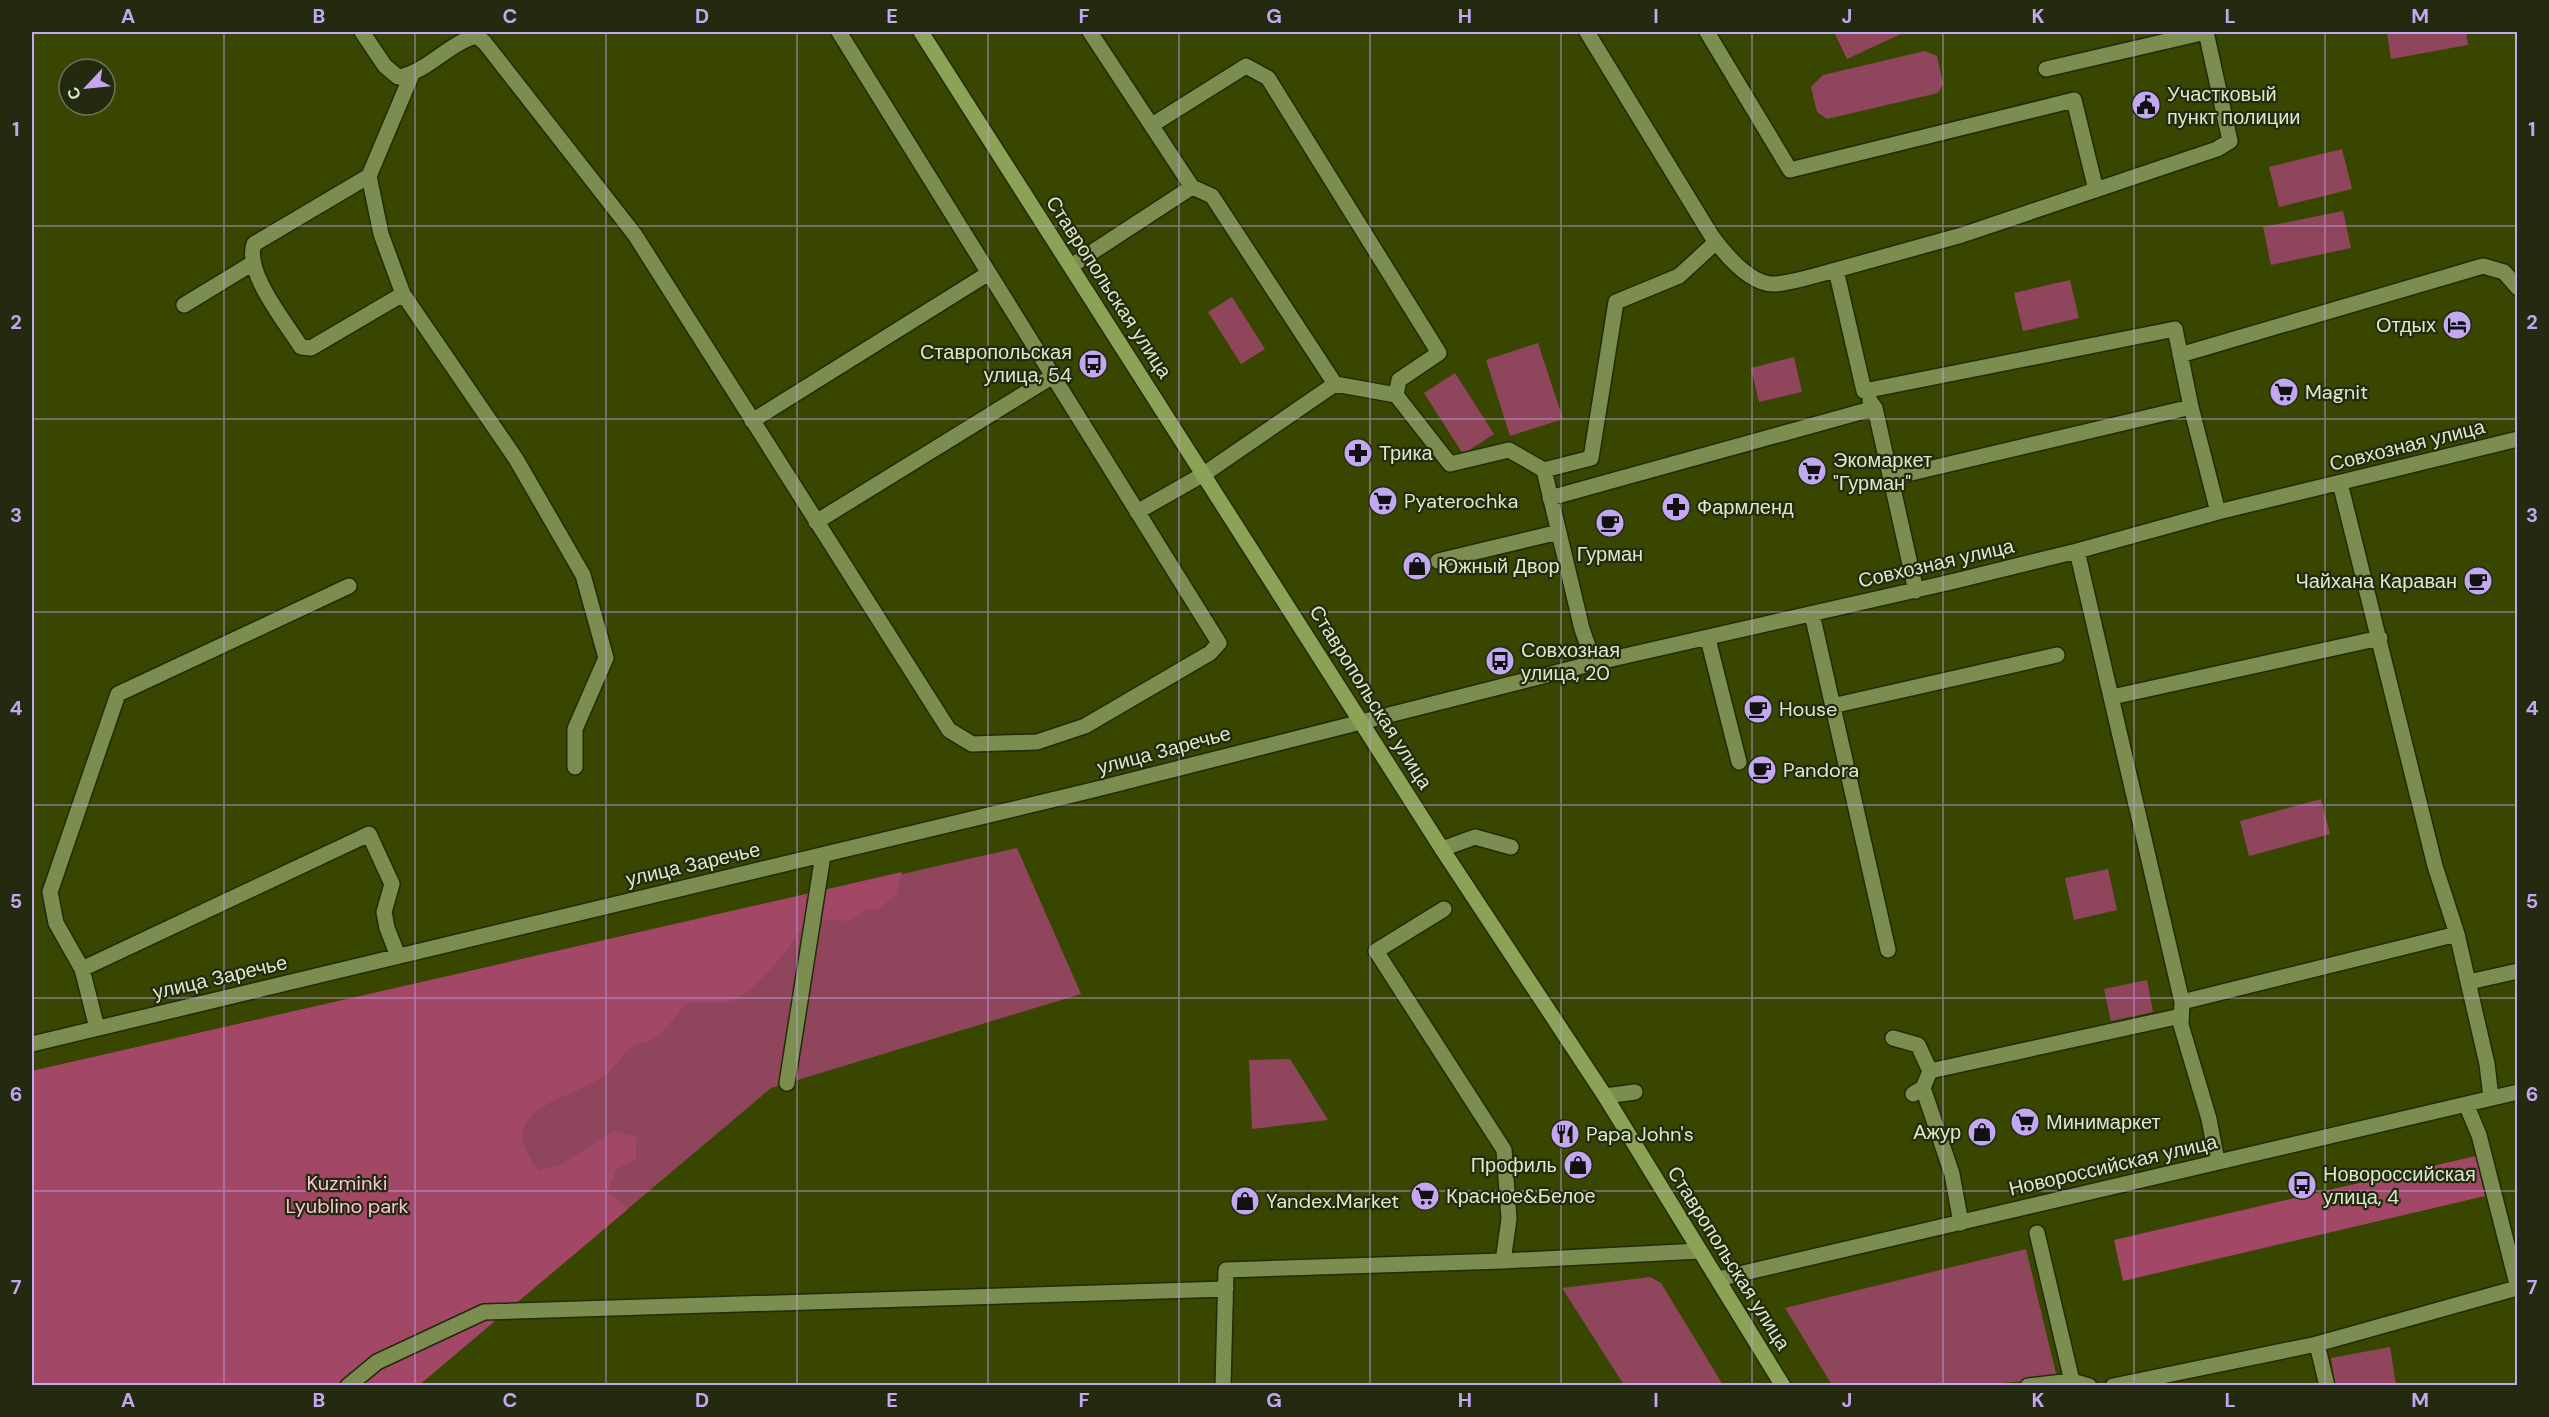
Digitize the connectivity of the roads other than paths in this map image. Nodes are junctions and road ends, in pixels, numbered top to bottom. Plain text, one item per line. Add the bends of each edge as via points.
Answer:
1 (362, 32) edge
2 (839, 32) edge
3 (921, 32) edge
4 (1090, 32) edge
5 (1587, 32) edge
6 (1707, 32) edge
7 (2206, 32) edge
8 (480, 34) edge
9 (2046, 69) dead end
10 (412, 75) junction
11 (1152, 126) junction
12 (369, 176) junction
13 (1192, 187) junction
14 (2096, 190) junction
15 (1716, 242) junction
16 (253, 263) junction
17 (1071, 266) junction
18 (1836, 270) junction
19 (989, 273) junction
20 (2517, 288) edge
21 (403, 294) junction
22 (184, 305) dead end
23 (2180, 356) junction
24 (1053, 376) junction
25 (1335, 384) junction
26 (1864, 391) junction
27 (1396, 395) junction
28 (2191, 407) junction
29 (1875, 408) junction
30 (752, 421) junction
31 (2517, 439) edge
32 (1544, 470) junction
33 (1204, 474) junction
34 (1890, 478) junction
35 (2340, 483) junction
36 (1550, 498) junction
37 (1137, 512) junction
38 (2218, 512) junction
39 (816, 522) junction
40 (1559, 532) junction
41 (2077, 551) junction
42 (1438, 561) dead end
43 (349, 586) dead end
44 (1916, 591) junction
45 (1812, 614) junction
46 (2380, 638) junction
47 (1708, 639) junction
48 (2057, 655) dead end
49 (1594, 663) junction
50 (2112, 697) junction
51 (1832, 706) junction
52 (1362, 720) junction
53 (1740, 762) dead end
54 (575, 767) dead end
55 (1511, 847) dead end
56 (1442, 849) junction
57 (823, 855) junction
58 (1444, 909) dead end
59 (2457, 934) junction
60 (1888, 950) dead end
61 (398, 956) junction
62 (82, 969) junction
63 (2517, 971) edge
64 (2469, 982) junction
65 (2181, 1009) junction
66 (96, 1028) junction
67 (1893, 1038) dead end
68 (32, 1044) edge
69 (1930, 1071) junction
70 (787, 1083) dead end
71 (1635, 1092) dead end
72 (2517, 1092) edge
73 (1605, 1096) junction
74 (2491, 1098) junction
75 (2466, 1104) junction
76 (2217, 1161) junction
77 (1961, 1223) junction
78 (2037, 1233) dead end
79 (1700, 1251) junction
80 (1503, 1261) junction
81 (1718, 1279) junction
82 (2517, 1288) edge
83 (1226, 1289) junction
84 (2317, 1344) junction
85 (2072, 1382) junction
86 (348, 1386) edge
87 (1223, 1386) edge
88 (1783, 1386) edge
89 (2028, 1386) edge
90 (2088, 1386) edge
91 (2113, 1386) edge
92 (2327, 1386) edge

1 - 10 street via 385,66 398,77
2 - 19 street
3 - 17 main road, Ставропольская улица
4 - 11 street
5 - 15 street
6 - 14 street via 1790,170 2074,100
7 - 9 street
7 - 14 street via 2230,141 2217,149
8 - 10 street
8 - 30 street via 635,235
10 - 12 street
11 - 13 street
11 - 27 street via 1246,66 1268,78 1439,353 1399,380
12 - 16 street via 254,244 250,254
12 - 21 street via 381,234
13 - 17 street
13 - 25 street via 1212,196
14 - 18 street via 1962,235
15 - 18 street via 1730,261 1751,276 1774,284
15 - 32 street via 1679,276 1616,302 1591,458
16 - 21 street via 257,277 301,347 310,348
16 - 22 street
17 - 33 main road, Ставропольская улица
18 - 26 street
19 - 24 street
19 - 30 street
20 - 23 street via 2504,272 2483,266
21 - 54 street via 516,459 582,575 606,657 575,729
23 - 26 street via 2175,329
23 - 28 street
24 - 37 street
24 - 39 street
25 - 27 street
25 - 33 street
26 - 29 street
27 - 32 street via 1449,464 1509,450
28 - 34 street
28 - 38 street
29 - 34 street
29 - 36 street
30 - 39 street
31 - 35 street, Совхозная улица
32 - 36 street
33 - 37 street
33 - 52 main road, Ставропольская улица
34 - 44 street
35 - 38 street, Совхозная улица
35 - 46 street
36 - 40 street
37 - 39 street via 1219,643 1085,726 1037,742 972,744 949,730
38 - 41 street, Совхозная улица
40 - 42 street
40 - 49 street via 1582,630
41 - 44 street, Совхозная улица
41 - 50 street
43 - 62 street via 118,694 50,892 56,923
44 - 45 street, Совхозная улица
45 - 47 street, Совхозная улица
45 - 51 street
46 - 50 street
46 - 59 street via 2435,866
47 - 49 street, Совхозная улица
47 - 53 street
48 - 51 street
49 - 52 street, Совхозная улица via 1399,714
50 - 65 street
51 - 60 street
52 - 56 main road, Ставропольская улица
52 - 57 street, улица Заречье
55 - 56 street via 1475,837
56 - 73 main road, Ставропольская улица
57 - 61 street, улица Заречье
57 - 70 street
58 - 80 street via 1376,951 1504,1150 1509,1219
59 - 64 street
59 - 65 street
61 - 62 street via 384,912 392,884 369,834
61 - 66 street, улица Заречье
62 - 66 street
63 - 64 street
64 - 74 street
65 - 69 street
65 - 76 street
66 - 68 street, улица Заречье
67 - 69 street via 1918,1045
69 - 77 street via 1918,1091 1952,1174
71 - 73 street
72 - 74 street, Новороссийская улица
73 - 79 main road, Ставропольская улица
74 - 75 street, Новороссийская улица
75 - 76 street, Новороссийская улица
75 - 82 street via 2479,1135
76 - 77 street, Новороссийская улица
77 - 81 street, Новороссийская улица
78 - 85 street
79 - 80 street
79 - 81 main road, Ставропольская улица
80 - 83 street via 1226,1270
81 - 88 main road, Ставропольская улица
82 - 84 street
83 - 86 street via 484,1312 378,1362
83 - 87 street
84 - 91 street
84 - 92 street
85 - 89 street
85 - 90 street

